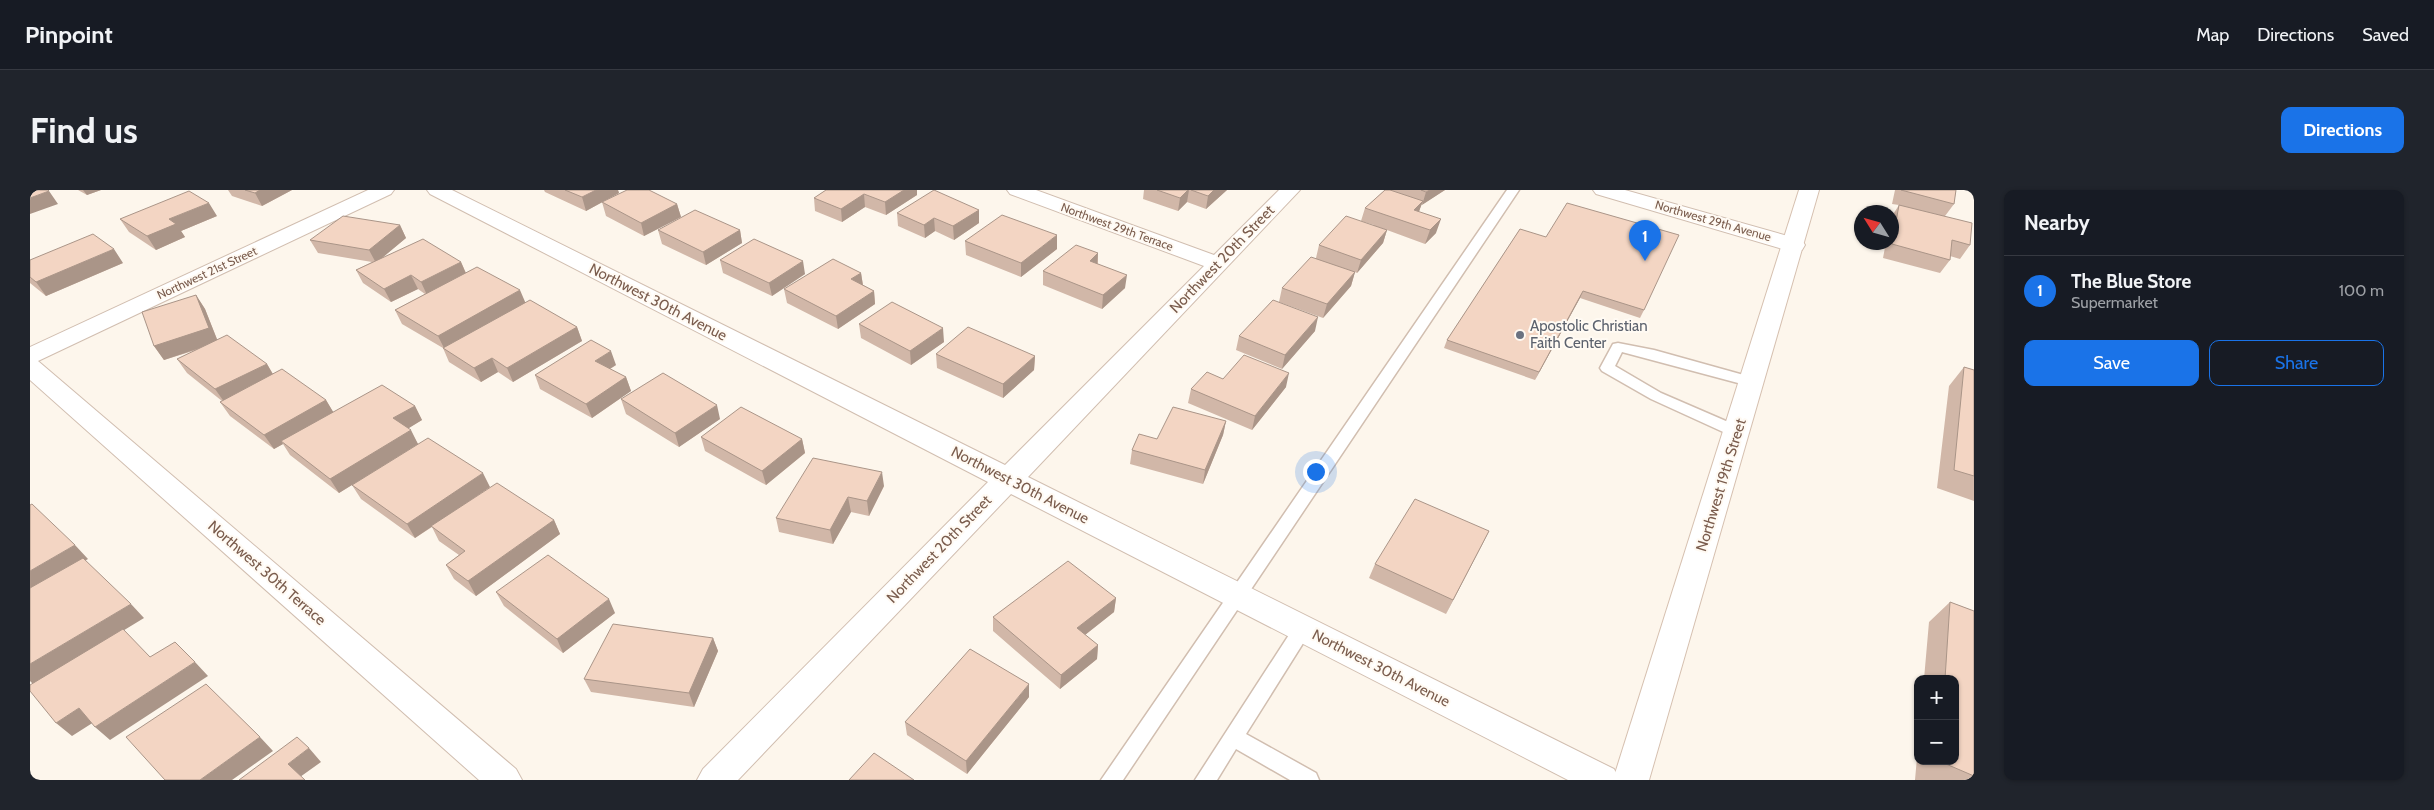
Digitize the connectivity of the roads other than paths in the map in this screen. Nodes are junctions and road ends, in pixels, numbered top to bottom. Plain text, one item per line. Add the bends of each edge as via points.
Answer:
1 (384, 190) edge
2 (437, 190) edge
3 (1017, 190) edge
4 (1290, 190) edge
5 (1513, 190) edge
6 (1603, 190) edge
7 (1809, 190) edge
8 (1794, 245) junction
9 (1217, 263) junction
10 (30, 356) edge
11 (30, 367) edge
12 (1753, 382) junction
13 (1737, 432) junction
14 (1008, 479) junction
15 (1236, 595) junction
16 (1303, 629) junction
17 (1233, 736) junction
18 (504, 780) edge
19 (715, 780) edge
20 (1111, 780) edge
21 (1205, 780) edge
22 (1309, 780) edge
23 (1602, 780) edge
24 (1632, 780) edge

1 - 10 street, Northwest 21st Street
2 - 14 street, Northwest 30th Avenue
3 - 9 street, Northwest 29th Terrace
4 - 9 street, Northwest 20th Street
5 - 15 lane
6 - 8 street, Northwest 29th Avenue
7 - 8 street, Northwest 19th Street
8 - 12 street, Northwest 19th Street
9 - 14 street, Northwest 20th Street
11 - 18 street, Northwest 30th Terrace
12 - 13 street, Northwest 19th Street
12 - 13 lane via 1618,347 1607,368 1656,396
13 - 24 street, Northwest 19th Street
14 - 15 street, Northwest 30th Avenue
14 - 19 street, Northwest 20th Street
15 - 16 street, Northwest 30th Avenue
15 - 20 lane
16 - 17 lane
16 - 23 street, Northwest 30th Avenue
17 - 21 lane
17 - 22 lane

